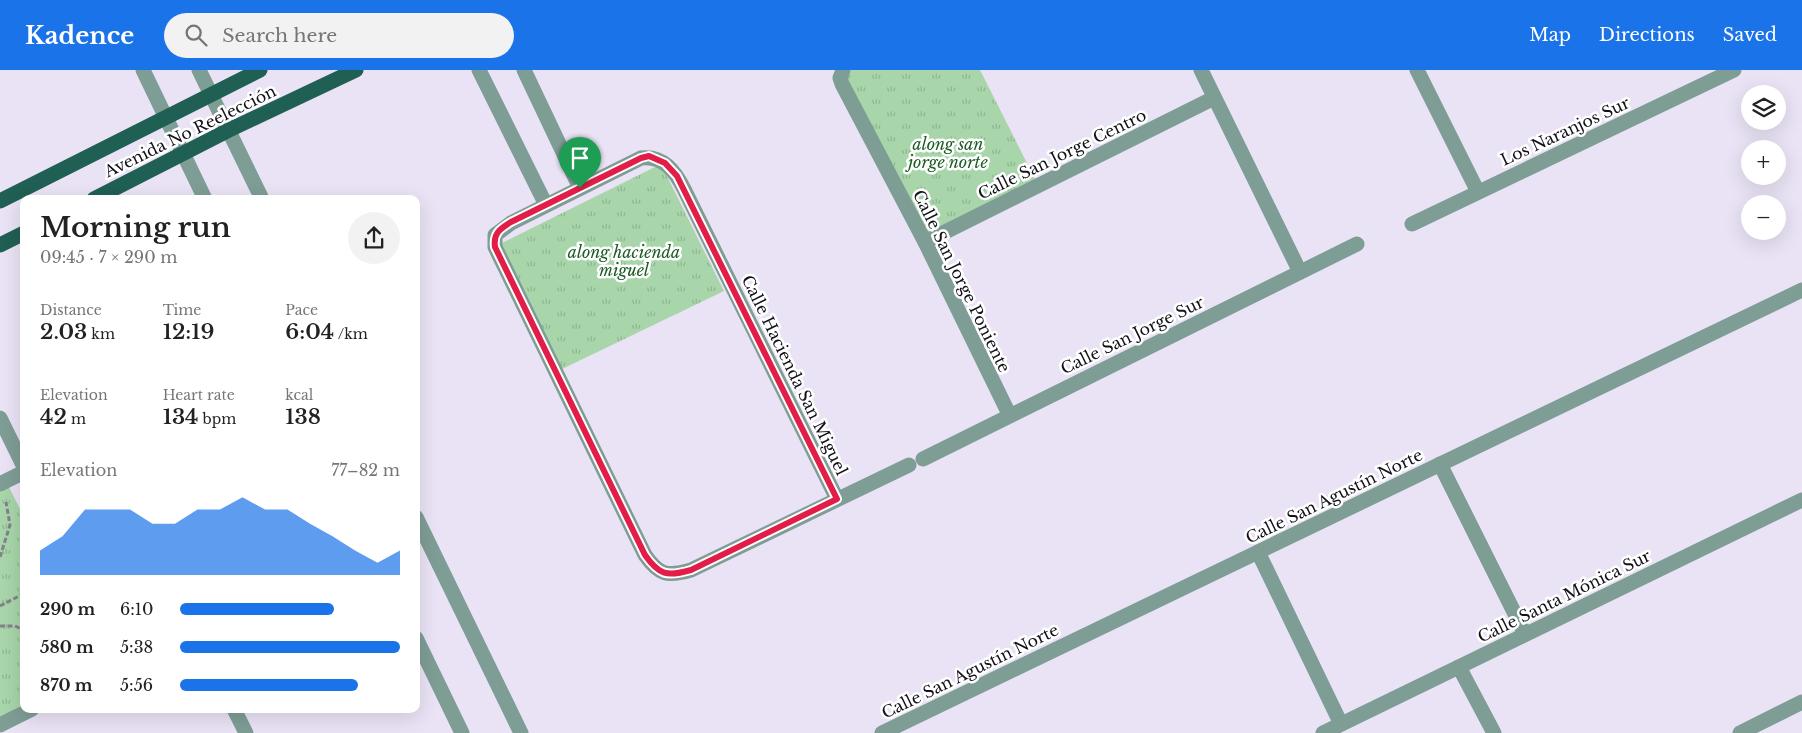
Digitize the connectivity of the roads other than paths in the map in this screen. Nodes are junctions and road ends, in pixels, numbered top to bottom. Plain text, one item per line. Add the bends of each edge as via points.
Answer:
1 (144, 70) edge
2 (199, 70) edge
3 (260, 70) edge
4 (356, 70) edge
5 (479, 70) edge
6 (524, 70) edge
7 (1201, 70) edge
8 (1417, 70) edge
9 (1734, 70) edge
10 (843, 77) edge
11 (211, 94) junction
12 (1214, 98) junction
13 (166, 118) junction
14 (228, 130) junction
15 (184, 154) junction
16 (580, 188) junction
17 (1478, 192) junction
18 (102, 195) edge
19 (203, 195) edge
20 (260, 195) edge
21 (0, 201) edge
22 (546, 205) junction
23 (1412, 224) dead end
24 (20, 235) edge
25 (925, 242) junction
26 (1357, 244) dead end
27 (0, 245) edge
28 (1300, 272) junction
29 (1802, 290) edge
30 (1009, 414) junction
31 (0, 418) edge
32 (20, 459) edge
33 (1440, 464) junction
34 (20, 474) edge
35 (0, 482) edge
36 (837, 499) junction
37 (1802, 500) edge
38 (420, 525) edge
39 (1258, 552) junction
40 (1524, 634) junction
41 (420, 646) edge
42 (1459, 667) junction
43 (1802, 702) edge
44 (24, 713) edge
45 (236, 713) edge
46 (1342, 724) junction
47 (0, 725) edge
48 (889, 732) edge
49 (246, 733) edge
50 (462, 733) edge
51 (521, 733) edge
52 (1323, 733) edge
53 (1494, 733) edge
54 (1740, 733) edge

1 - 13 street
2 - 11 street
3 - 11 main road, Avenida No Reelección
4 - 14 main road, Avenida No Reelección
5 - 22 street
6 - 16 street
7 - 12 street
8 - 17 street
9 - 17 street, Los Naranjos Sur
10 - 25 street, Calle San Jorge Poniente
11 - 13 main road, Avenida No Reelección
11 - 14 street
12 - 25 street, Calle San Jorge Centro
12 - 28 street
13 - 15 street
13 - 21 main road, Avenida No Reelección
14 - 15 main road, Avenida No Reelección
14 - 20 street
15 - 18 main road, Avenida No Reelección
15 - 19 street
16 - 22 street, Calle Hacienda San Miguel
16 - 36 street, Calle Hacienda San Miguel via 649,156 665,163 677,176
17 - 23 street, Los Naranjos Sur
22 - 36 street, Calle Hacienda San Miguel via 499,231 494,240 495,247 645,555 654,567 665,574 691,570
24 - 27 main road
25 - 30 street, Calle San Jorge Poniente
26 - 28 street, Calle San Jorge Sur
28 - 30 street, Calle San Jorge Sur
29 - 33 street, Calle San Agustín Norte
30 - 36 street, Calle San Jorge Sur
31 - 32 street
33 - 39 street, Calle San Agustín Norte
33 - 40 street
34 - 35 street
37 - 40 street, Calle Santa Mónica Sur
38 - 51 street
39 - 46 street
39 - 48 street, Calle San Agustín Norte
40 - 42 street, Calle Santa Mónica Sur
41 - 50 street
42 - 46 street, Calle Santa Mónica Sur
42 - 53 street
43 - 54 street
44 - 47 street
45 - 49 street
46 - 52 street, Calle Santa Mónica Sur

